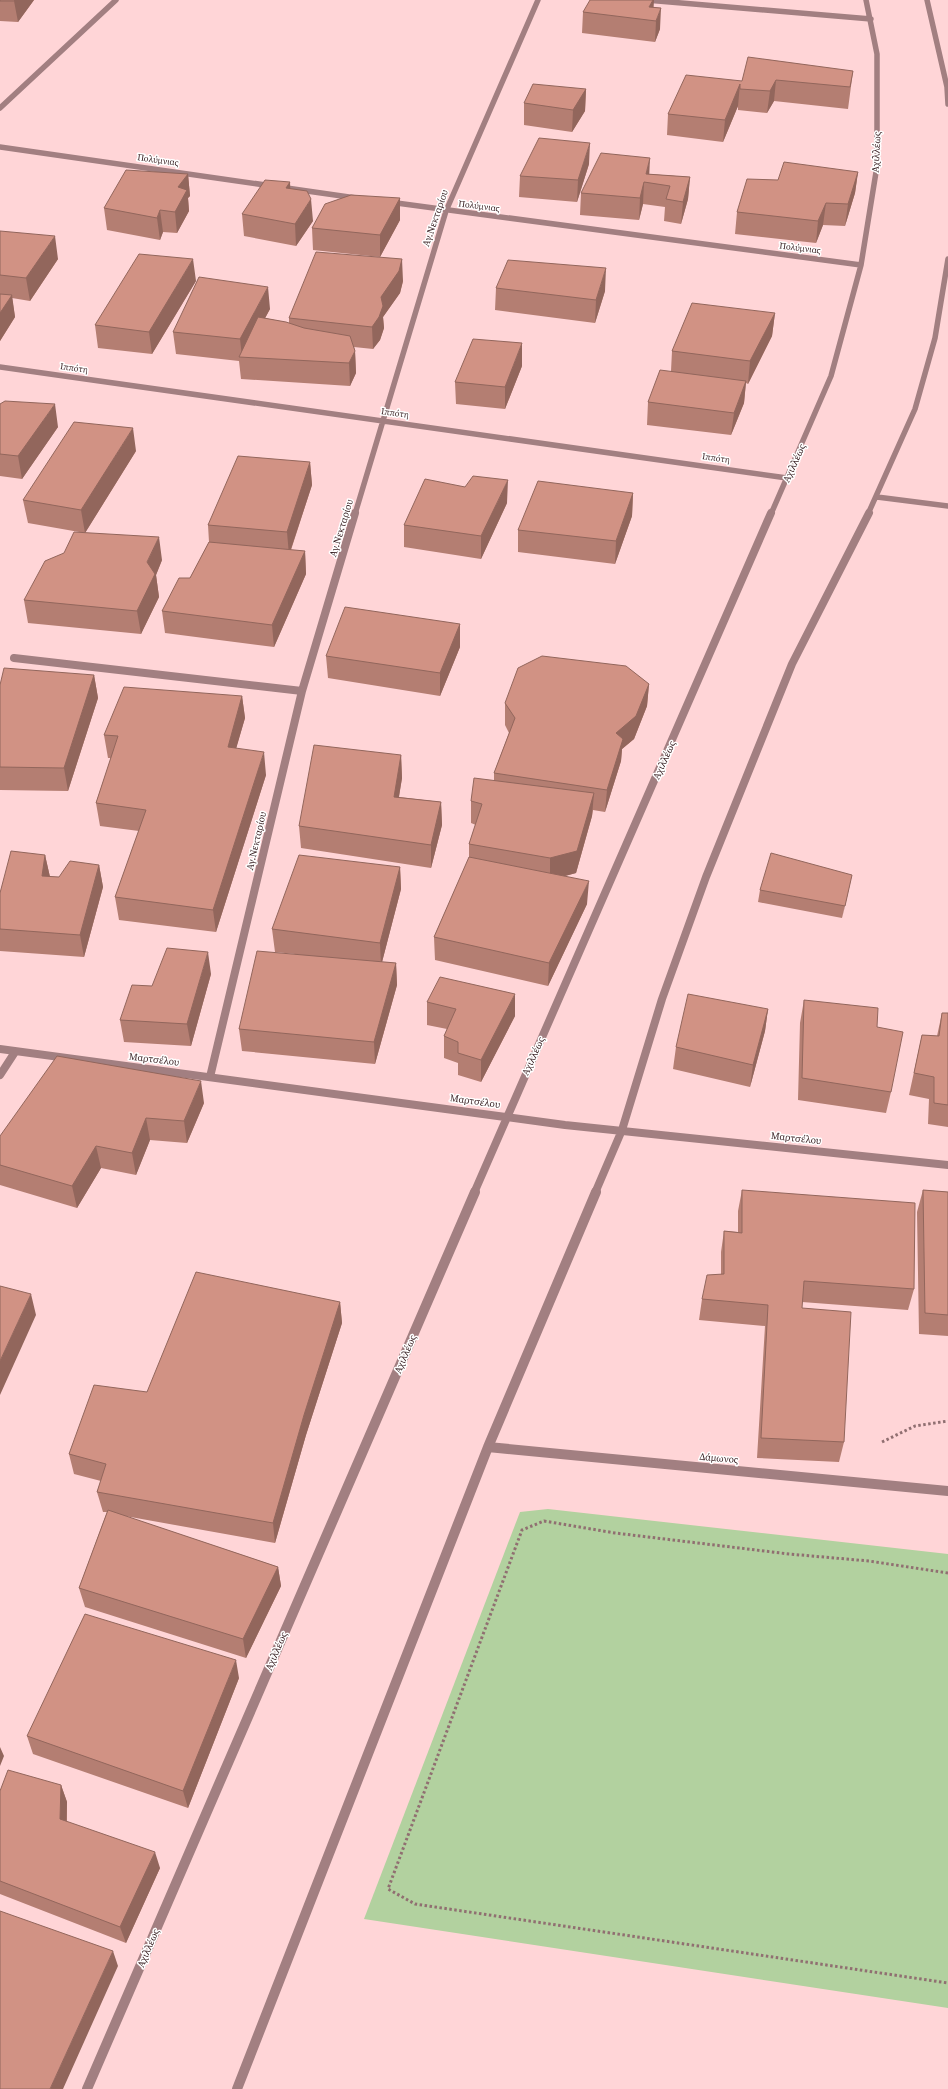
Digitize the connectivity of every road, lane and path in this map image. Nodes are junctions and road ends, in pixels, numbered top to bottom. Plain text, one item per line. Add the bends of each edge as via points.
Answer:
1 (116, 0) edge
2 (538, 0) edge
3 (646, 0) edge
4 (866, 0) edge
5 (927, 0) edge
6 (871, 19) junction
7 (948, 104) edge
8 (0, 108) edge
9 (0, 147) edge
10 (360, 198) edge
11 (384, 202) edge
12 (446, 211) junction
13 (948, 259) edge
14 (861, 265) junction
15 (0, 367) edge
16 (384, 420) junction
17 (787, 478) junction
18 (877, 497) junction
19 (948, 506) edge
20 (14, 658) dead end
21 (302, 691) junction
22 (0, 1049) edge
23 (15, 1052) junction
24 (0, 1075) edge
25 (210, 1077) junction
26 (507, 1117) junction
27 (622, 1130) junction
28 (948, 1165) edge
29 (948, 1421) edge
30 (882, 1442) dead end
31 (488, 1447) junction
32 (948, 1491) edge
33 (948, 1573) edge
34 (948, 1983) edge
35 (87, 2089) edge
36 (237, 2089) edge

1 - 8 street
2 - 12 street, Αγ.Νεκταρίου
3 - 6 street
4 - 6 street, Αχιλλέως
5 - 7 street via 947,87
6 - 14 street, Αχιλλέως via 877,54 877,166
9 - 10 street, Πολύμνιας
11 - 12 street, Πολύμνιας
12 - 14 street, Πολύμνιας
12 - 16 street, Αγ.Νεκταρίου
13 - 18 street via 935,338 915,409
14 - 17 street, Αχιλλέως via 831,376
15 - 16 street, Ιππότη
16 - 17 street, Ιππότη
16 - 21 street, Αγ.Νεκταρίου
17 - 26 street, Αχιλλέως
18 - 19 street
18 - 27 street via 792,664 712,862 662,999
20 - 21 street
21 - 25 street, Αγ.Νεκταρίου
22 - 23 street, Μαρτσέλου
23 - 24 street
23 - 25 street, Μαρτσέλου
25 - 26 street, Μαρτσέλου
26 - 27 street, Μαρτσέλου
26 - 35 street, Αχιλλέως
27 - 28 street, Μαρτσέλου
27 - 31 street
29 - 30 path via 915,1426
31 - 32 street, Δάμωνος
31 - 36 street
33 - 34 path via 869,1561 615,1533 544,1521 522,1530 388,1889 415,1904

